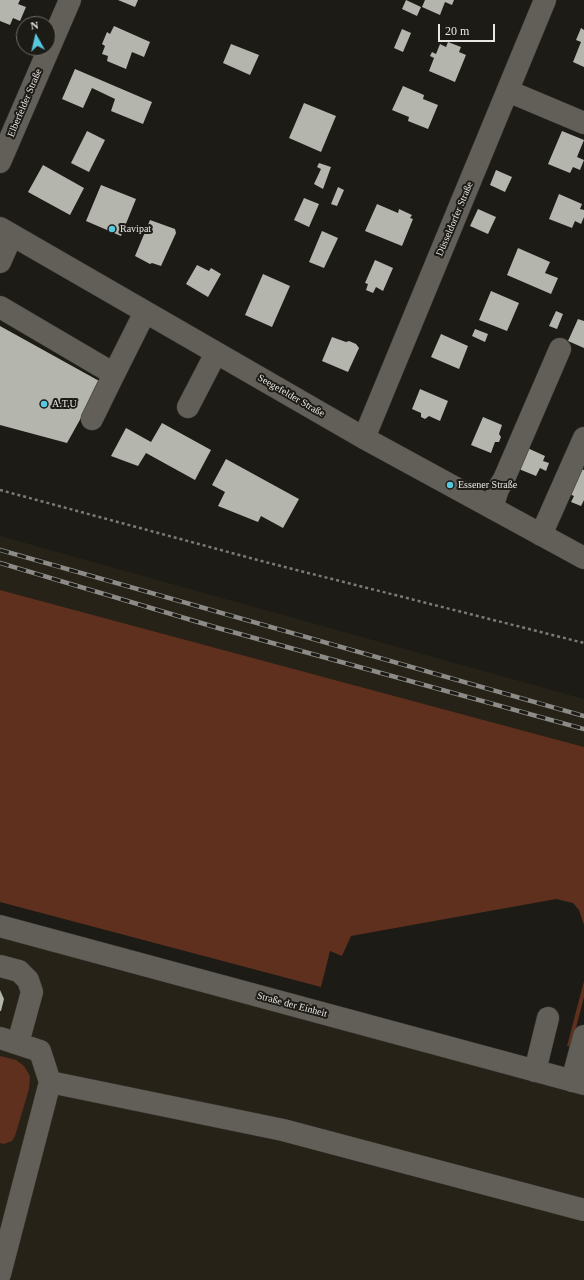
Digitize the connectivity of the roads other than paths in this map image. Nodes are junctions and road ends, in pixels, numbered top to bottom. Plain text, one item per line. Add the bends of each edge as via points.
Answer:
1 (70, 0) edge
2 (545, 0) edge
3 (508, 91) junction
4 (584, 123) edge
5 (0, 162) edge
6 (6, 232) edge
7 (0, 262) edge
8 (0, 307) edge
9 (145, 312) junction
10 (560, 349) dead end
11 (216, 353) junction
12 (114, 374) junction
13 (188, 407) dead end
14 (92, 418) dead end
15 (364, 438) junction
16 (584, 438) edge
17 (492, 508) junction
18 (541, 535) junction
19 (584, 558) edge
20 (0, 926) edge
21 (0, 966) edge
22 (548, 1018) dead end
23 (584, 1036) edge
24 (9, 1040) edge
25 (536, 1071) junction
26 (50, 1082) junction
27 (578, 1082) edge
28 (584, 1210) edge
29 (0, 1274) edge

1 - 5 street, Elberfelder Straße
2 - 3 street, Düsseldorfer Straße
3 - 4 street
3 - 15 street, Düsseldorfer Straße
6 - 7 street
6 - 9 street, Seegefelder Straße
8 - 12 street
9 - 11 street, Seegefelder Straße
9 - 12 street
10 - 17 street
11 - 13 street
11 - 15 street, Seegefelder Straße
12 - 14 street
15 - 17 street, Seegefelder Straße
16 - 18 street
17 - 18 street, Seegefelder Straße
18 - 19 street, Seegefelder Straße
20 - 25 street, Straße der Einheit
21 - 24 street via 19,971 28,980 32,992
22 - 25 street
23 - 27 street
24 - 26 street via 40,1051
25 - 27 street, Straße der Einheit
26 - 28 street via 283,1130
26 - 29 street

